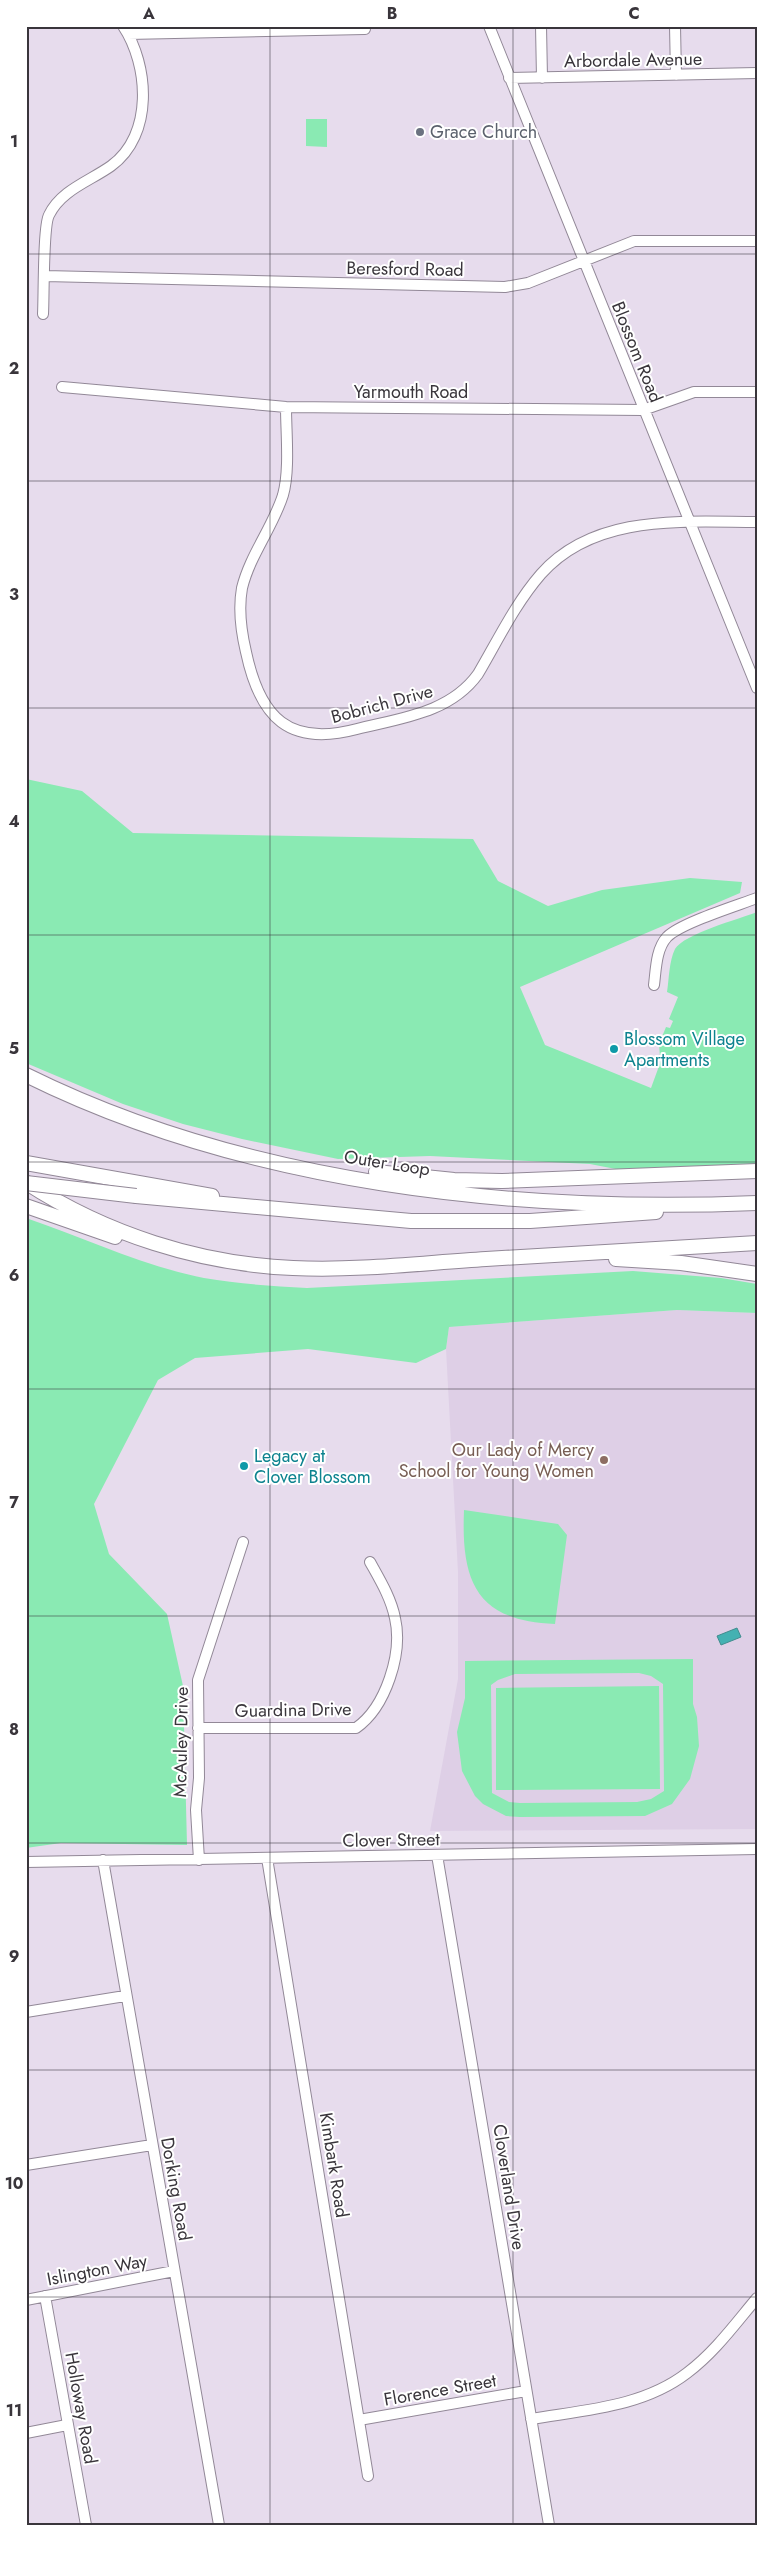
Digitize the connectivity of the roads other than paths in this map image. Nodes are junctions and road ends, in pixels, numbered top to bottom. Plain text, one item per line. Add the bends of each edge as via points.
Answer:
1 (364, 26) edge
2 (489, 26) edge
3 (541, 26) edge
4 (675, 26) edge
5 (242, 28) edge
6 (126, 30) edge
7 (757, 73) edge
8 (676, 75) junction
9 (509, 78) junction
10 (542, 78) junction
11 (757, 241) edge
12 (583, 261) junction
13 (45, 276) junction
14 (42, 314) dead end
15 (62, 387) dead end
16 (757, 392) edge
17 (286, 407) junction
18 (643, 410) junction
19 (688, 522) junction
20 (757, 522) edge
21 (757, 688) edge
22 (757, 898) edge
23 (654, 985) dead end
24 (26, 1075) edge
25 (277, 1162) junction
26 (26, 1163) edge
27 (757, 1171) edge
28 (26, 1182) edge
29 (757, 1204) edge
30 (26, 1206) edge
31 (309, 1213) junction
32 (757, 1242) edge
33 (202, 1256) junction
34 (545, 1256) junction
35 (757, 1274) edge
36 (244, 1542) dead end
37 (370, 1562) dead end
38 (198, 1728) junction
39 (757, 1849) edge
40 (437, 1855) junction
41 (266, 1858) junction
42 (103, 1860) junction
43 (199, 1860) junction
44 (26, 1862) edge
45 (125, 1996) junction
46 (26, 2012) edge
47 (152, 2145) junction
48 (26, 2165) edge
49 (174, 2271) junction
50 (45, 2296) junction
51 (757, 2298) edge
52 (26, 2300) edge
53 (526, 2391) junction
54 (531, 2419) junction
55 (359, 2420) junction
56 (67, 2425) junction
57 (26, 2433) edge
58 (368, 2476) dead end
59 (86, 2525) edge
60 (219, 2525) edge
61 (549, 2525) edge

1 - 5 street via 365,29
2 - 9 street, Blossom Road
3 - 10 street
4 - 8 street
5 - 6 street
6 - 13 street via 140,66 143,84 137,129 120,158 61,197 48,216
7 - 8 street, Arbordale Avenue
8 - 10 street, Arbordale Avenue
9 - 10 street, Arbordale Avenue
9 - 12 street, Blossom Road
11 - 12 street, Beresford Road via 634,241
12 - 13 street, Beresford Road via 528,282 505,287
12 - 18 street, Blossom Road
13 - 14 street
15 - 17 street, Yarmouth Road
16 - 18 street, Yarmouth Road via 694,392
17 - 18 street, Yarmouth Road
17 - 19 street, Bobrich Drive via 284,493 246,576 240,614 249,666 259,696 283,724 305,734 332,735 444,705 470,685 525,594 557,559 598,537 626,527 655,522
18 - 19 street, Blossom Road
19 - 20 street, Bobrich Drive
19 - 21 street, Blossom Road
22 - 23 street via 679,929 668,937 660,949
24 - 25 highway, Outer Loop via 137,1122
25 - 27 highway via 482,1181
25 - 29 highway, Outer Loop via 385,1182 511,1198 675,1205
26 - 31 highway
28 - 31 highway, bridge
28 - 33 highway via 100,1222 150,1242
29 - 31 highway via 497,1222 400,1221
30 - 33 highway via 132,1242
32 - 34 highway
33 - 34 highway via 257,1265 328,1269
34 - 35 highway via 670,1262
36 - 38 street, McAuley Drive via 198,1680
37 - 38 street, Guardina Drive via 386,1590 396,1619 395,1660 384,1695 369,1719 356,1728
38 - 43 street, McAuley Drive via 196,1810
39 - 40 street, Clover Street
40 - 41 street, Clover Street
40 - 53 street, Cloverland Drive
41 - 43 street, Clover Street
41 - 55 street, Kimbark Road
42 - 43 street, Clover Street
42 - 44 street, Clover Street
42 - 45 street, Dorking Road
45 - 46 street
45 - 47 street, Dorking Road
47 - 48 street
47 - 49 street, Dorking Road
49 - 50 street, Islington Way
49 - 60 street, Dorking Road
50 - 52 street, Islington Way
50 - 56 street, Holloway Road
51 - 54 street via 707,2356 664,2388 626,2402
53 - 54 street, Cloverland Drive
53 - 55 street, Florence Street
54 - 61 street, Cloverland Drive
55 - 58 street, Kimbark Road
56 - 57 street
56 - 59 street, Holloway Road

